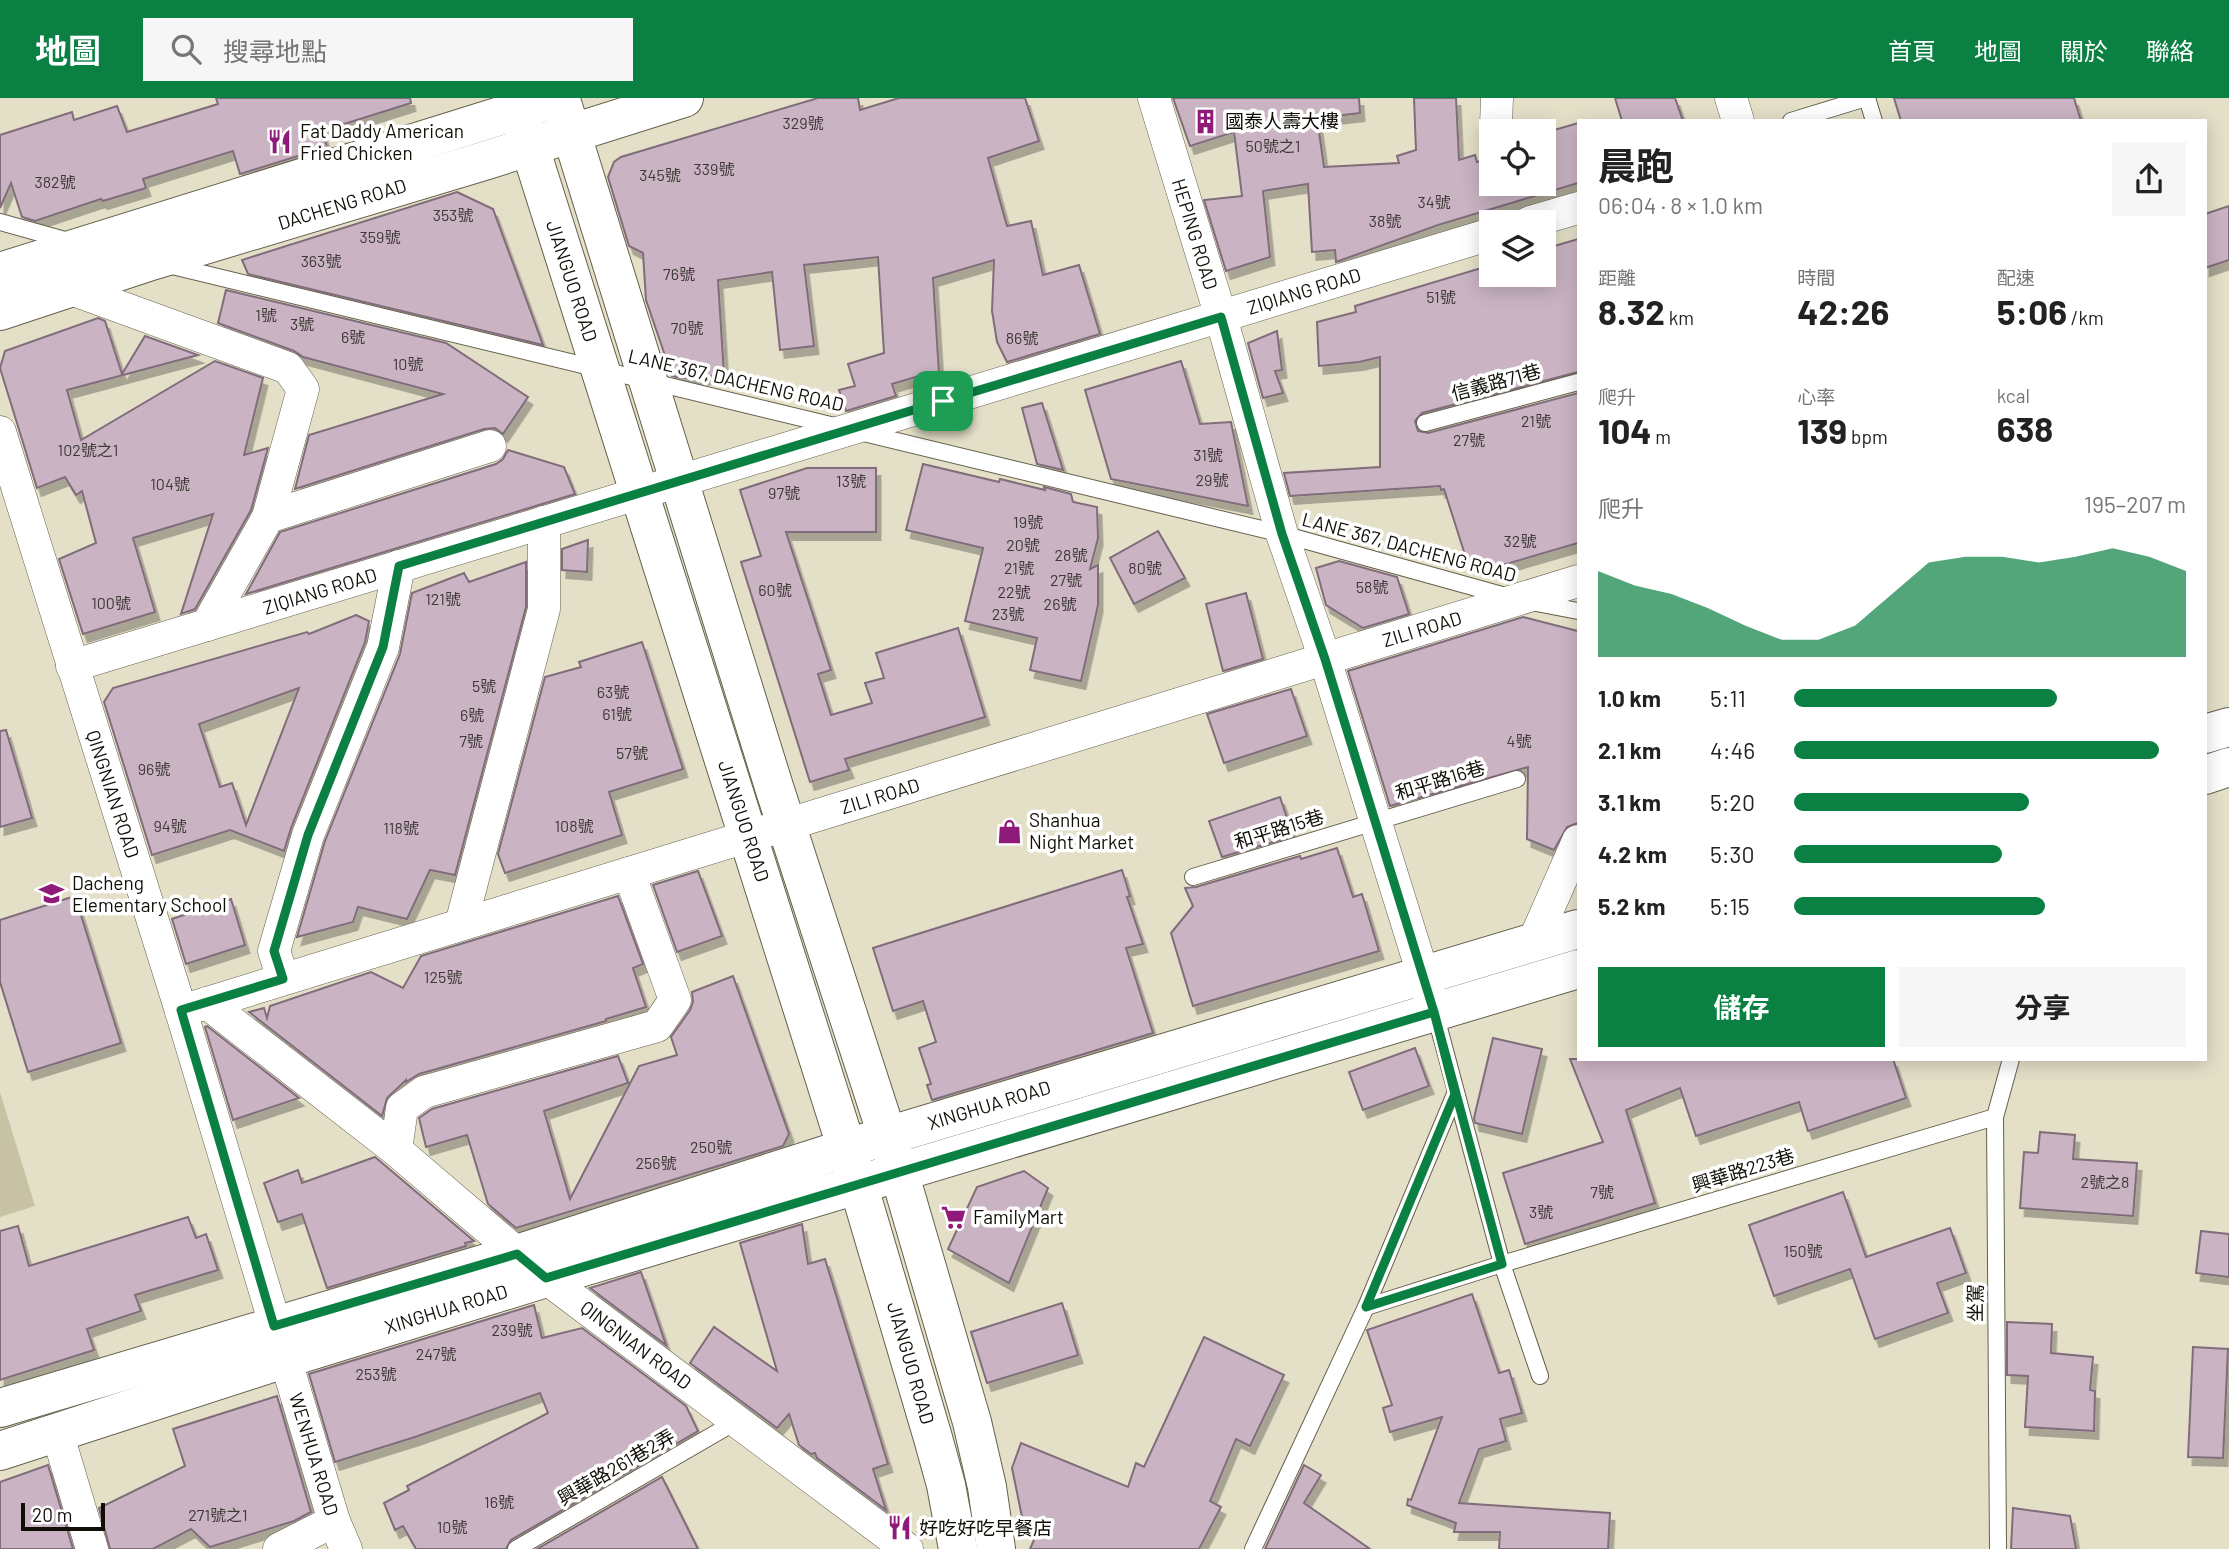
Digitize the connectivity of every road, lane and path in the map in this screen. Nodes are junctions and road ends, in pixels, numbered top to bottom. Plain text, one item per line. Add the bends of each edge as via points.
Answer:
1 (559, 98) edge
2 (684, 98) edge
3 (1154, 98) edge
4 (1731, 98) edge
5 (1866, 98) edge
6 (517, 104) edge
7 (1737, 119) edge
8 (1798, 119) edge
9 (1873, 119) edge
10 (572, 134) junction
11 (529, 147) junction
12 (1577, 208) edge
13 (1556, 214) edge
14 (0, 222) edge
15 (1479, 238) edge
16 (118, 253) junction
17 (0, 272) edge
18 (71, 289) junction
19 (0, 312) edge
20 (1221, 317) junction
21 (601, 370) junction
22 (647, 381) junction
23 (1577, 382) edge
24 (1425, 423) dead end
25 (850, 429) junction
26 (0, 432) edge
27 (490, 446) dead end
28 (679, 482) junction
29 (639, 494) junction
30 (268, 517) junction
31 (544, 522) junction
32 (1282, 534) junction
33 (399, 566) junction
34 (1577, 581) edge
35 (1519, 599) junction
36 (1577, 611) edge
37 (207, 625) junction
38 (1325, 659) junction
39 (72, 666) junction
40 (2229, 727) edge
41 (2207, 733) edge
42 (2207, 758) edge
43 (2229, 765) edge
44 (2207, 774) edge
45 (1517, 779) dead end
46 (1376, 822) junction
47 (786, 825) junction
48 (749, 836) junction
49 (1577, 843) edge
50 (629, 873) junction
51 (1193, 877) dead end
52 (461, 925) junction
53 (1577, 929) edge
54 (1533, 943) junction
55 (1577, 969) edge
56 (1423, 974) junction
57 (283, 979) junction
58 (194, 1007) junction
59 (1434, 1012) junction
60 (2010, 1061) edge
61 (1455, 1094) junction
62 (1995, 1117) junction
63 (888, 1136) junction
64 (847, 1148) junction
65 (396, 1150) junction
66 (900, 1172) junction
67 (858, 1184) junction
68 (517, 1254) junction
69 (1502, 1264) junction
70 (546, 1278) junction
71 (1366, 1307) junction
72 (279, 1343) junction
73 (1540, 1376) dead end
74 (0, 1408) edge
75 (737, 1421) junction
76 (57, 1432) junction
77 (0, 1451) edge
78 (340, 1535) edge
79 (92, 1549) edge
80 (279, 1549) edge
81 (516, 1549) edge
82 (907, 1549) edge
83 (958, 1549) edge
84 (996, 1549) edge
85 (1253, 1549) edge
86 (1998, 1549) edge

1 - 6 street, DACHENG ROAD
1 - 10 street, JIANGUO ROAD
2 - 10 street, DACHENG ROAD
3 - 20 street, HEPING ROAD
4 - 7 street
5 - 8 lane
5 - 9 lane
6 - 11 street, JIANGUO ROAD
6 - 16 street, DACHENG ROAD
10 - 11 street, DACHENG ROAD
10 - 22 street, JIANGUO ROAD
11 - 16 street, DACHENG ROAD
11 - 21 street, JIANGUO ROAD
12 - 13 street
14 - 16 lane, LANE 367, DACHENG ROAD
15 - 20 street, ZIQIANG ROAD
16 - 17 street, DACHENG ROAD
16 - 18 street, DACHENG ROAD
16 - 21 lane, LANE 367, DACHENG ROAD
18 - 19 street, DACHENG ROAD
18 - 30 street via 288,368 303,389
20 - 25 street, ZIQIANG ROAD
20 - 32 street, HEPING ROAD
21 - 22 lane, LANE 367, DACHENG ROAD
21 - 29 street, JIANGUO ROAD
22 - 25 lane, LANE 367, DACHENG ROAD
22 - 28 street, JIANGUO ROAD
23 - 24 lane, 信義路71巷
25 - 28 street, ZIQIANG ROAD
25 - 32 lane, LANE 367, DACHENG ROAD
26 - 39 street, QINGNIAN ROAD
27 - 30 street
28 - 29 street, ZIQIANG ROAD
28 - 47 street, JIANGUO ROAD
29 - 31 street, ZIQIANG ROAD
29 - 48 street, JIANGUO ROAD
30 - 37 street
31 - 33 street, ZIQIANG ROAD
31 - 52 street via 544,609
32 - 35 lane, LANE 367, DACHENG ROAD
32 - 38 street, HEPING ROAD
33 - 37 street, ZIQIANG ROAD
33 - 57 street via 383,647 308,835 274,951
34 - 35 street, ZILI ROAD
35 - 36 lane, LANE 367, DACHENG ROAD
35 - 38 street, ZILI ROAD
37 - 39 street, ZIQIANG ROAD
38 - 46 street, HEPING ROAD
38 - 47 street, ZILI ROAD
39 - 58 street, QINGNIAN ROAD
40 - 41 street
42 - 43 lane
43 - 44 street
45 - 46 lane, 和平路16巷
46 - 51 lane, 和平路15巷
46 - 56 street, HEPING ROAD
47 - 48 street, ZILI ROAD
47 - 63 street, JIANGUO ROAD
48 - 50 street, ZILI ROAD
48 - 64 street, JIANGUO ROAD
49 - 54 street
50 - 52 street, ZILI ROAD
50 - 65 street via 675,1000 657,1026 424,1092 402,1108
52 - 57 street, ZILI ROAD
53 - 54 street, XINGHUA ROAD
54 - 56 street, XINGHUA ROAD
55 - 59 street, XINGHUA ROAD
56 - 59 street, HEPING ROAD
56 - 63 street, XINGHUA ROAD
57 - 58 street, ZILI ROAD
58 - 65 street, QINGNIAN ROAD
58 - 72 street, QINGNIAN ROAD
59 - 61 lane
59 - 66 street, XINGHUA ROAD
60 - 62 lane, 坐駕
61 - 69 lane
61 - 71 lane
62 - 69 lane, 興華路223巷
62 - 86 lane, 坐駕
63 - 64 street, XINGHUA ROAD
63 - 66 street, JIANGUO ROAD
64 - 67 street, JIANGUO ROAD
64 - 68 street, XINGHUA ROAD
65 - 68 street, QINGNIAN ROAD
66 - 67 street, XINGHUA ROAD
66 - 84 street, JIANGUO ROAD via 972,1422
67 - 70 street, XINGHUA ROAD
67 - 83 street, JIANGUO ROAD via 946,1485
68 - 70 street, QINGNIAN ROAD
68 - 72 street, XINGHUA ROAD
69 - 71 lane, 興華路223巷
69 - 73 lane
70 - 72 street, XINGHUA ROAD
70 - 75 street, QINGNIAN ROAD
71 - 85 lane
72 - 74 street, XINGHUA ROAD
72 - 76 street, XINGHUA ROAD
72 - 78 street, WENHUA ROAD
75 - 81 lane, 興華路261巷2弄
75 - 82 street, QINGNIAN ROAD
76 - 77 street, XINGHUA ROAD
76 - 79 street
78 - 80 street

